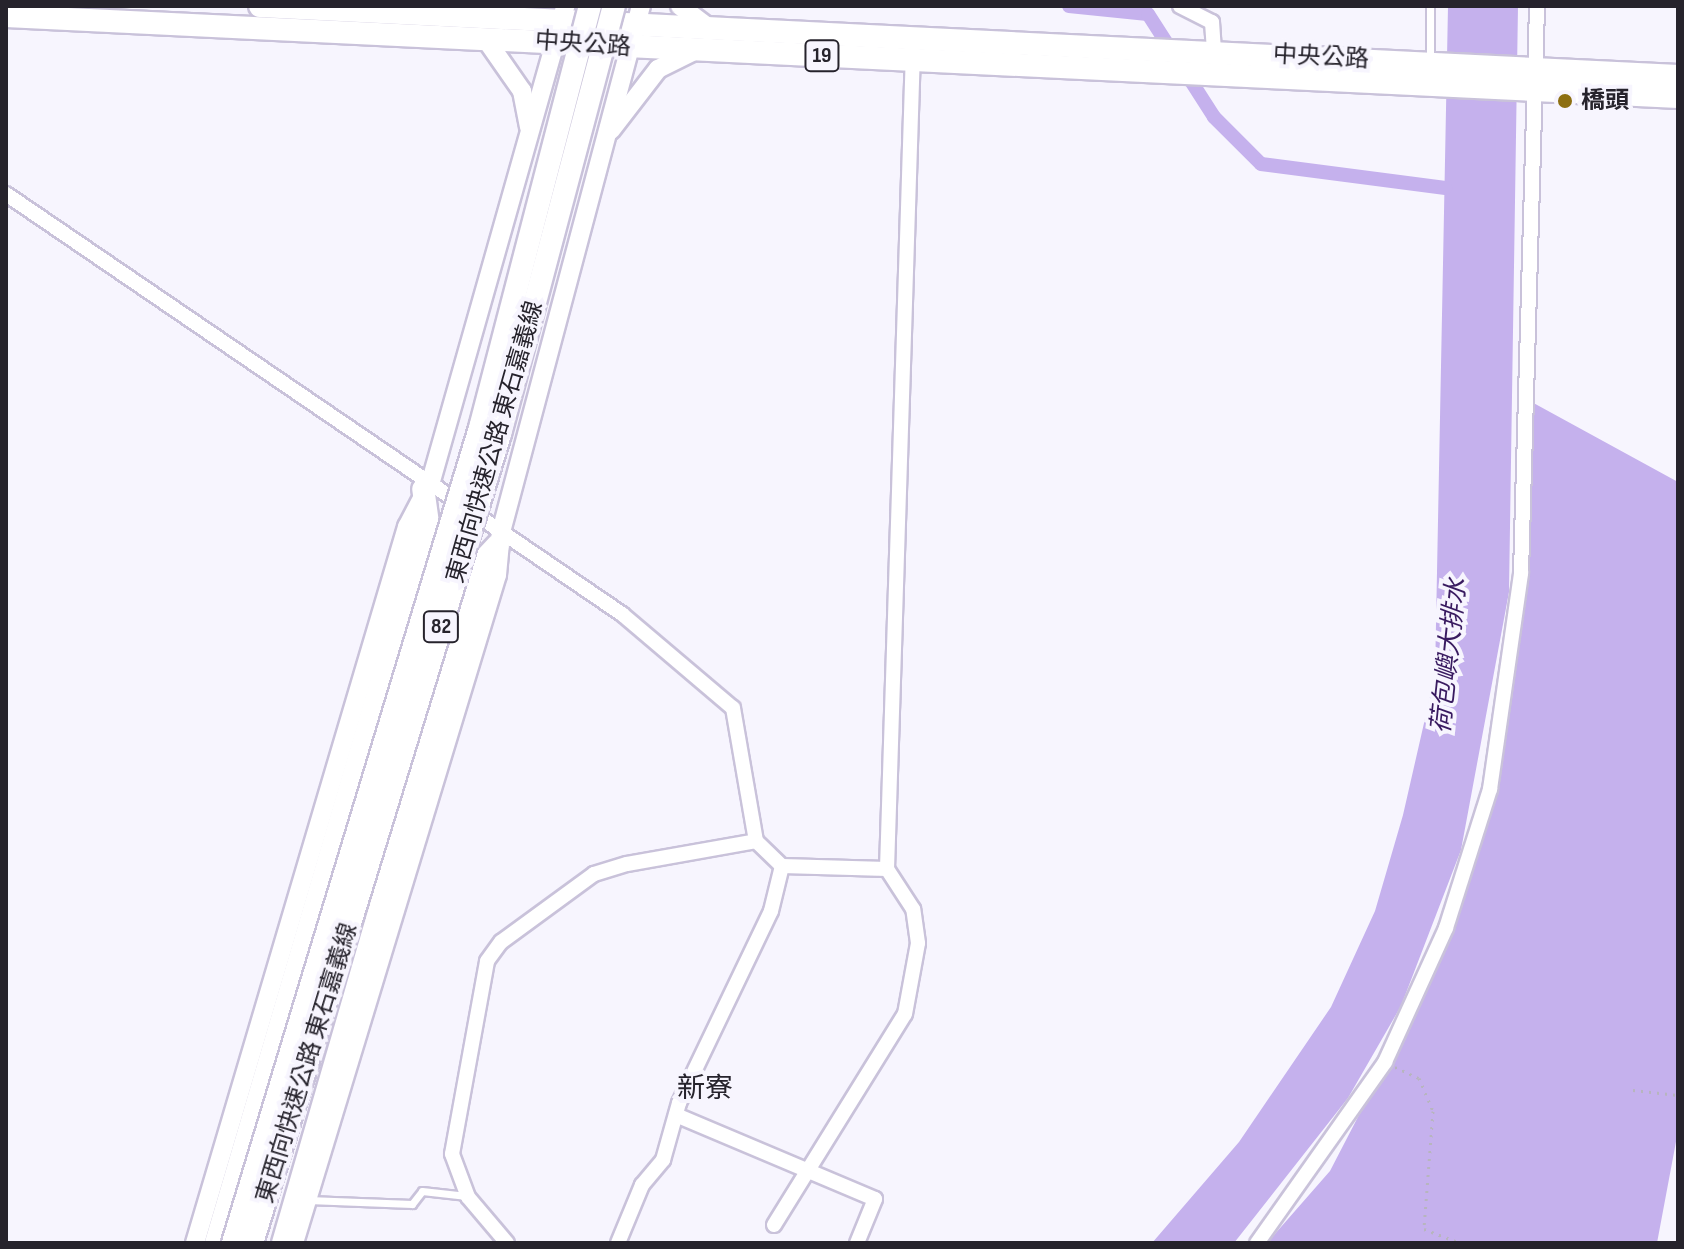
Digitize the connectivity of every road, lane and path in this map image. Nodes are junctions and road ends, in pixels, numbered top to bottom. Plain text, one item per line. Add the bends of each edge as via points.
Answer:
1 (260, 6) edge
2 (590, 6) edge
3 (614, 6) edge
4 (680, 6) edge
5 (1180, 6) edge
6 (1430, 6) edge
7 (1537, 6) edge
8 (343, 9) edge
9 (511, 11) edge
10 (564, 11) edge
11 (639, 13) edge
12 (6, 16) edge
13 (281, 18) edge
14 (705, 25) junction
15 (915, 36) junction
16 (485, 38) junction
17 (557, 40) junction
18 (631, 48) junction
19 (694, 51) junction
20 (1208, 56) junction
21 (1159, 58) junction
22 (912, 60) junction
23 (1435, 69) junction
24 (1678, 76) edge
25 (1528, 79) junction
26 (1678, 97) edge
27 (530, 131) junction
28 (605, 138) junction
29 (6, 194) edge
30 (427, 485) junction
31 (499, 538) junction
32 (756, 841) junction
33 (782, 866) junction
34 (887, 869) junction
35 (1385, 1062) junction
36 (1633, 1090) dead end
37 (1678, 1095) edge
38 (676, 1115) junction
39 (806, 1172) junction
40 (468, 1197) junction
41 (308, 1200) junction
42 (774, 1225) dead end
43 (195, 1243) edge
44 (216, 1243) edge
45 (233, 1243) edge
46 (252, 1243) edge
47 (283, 1243) edge
48 (294, 1243) edge
49 (507, 1243) edge
50 (618, 1243) edge
51 (857, 1243) edge
52 (1257, 1243) edge
53 (1460, 1243) edge

1 - 13 main road, 中央公路 / 19
2 - 45 main road, 東西向快速公路 東石嘉義線 / 82, bridge via 480,428
3 - 46 main road, 東西向快速公路 東石嘉義線 / 82, bridge via 500,434
4 - 14 street
5 - 20 street via 1212,22
6 - 23 lane
7 - 25 street
8 - 9 main road, 中央公路 / 19
8 - 13 main road, 中央公路 / 19
9 - 10 main road, 中央公路 / 19
10 - 11 main road, 中央公路 / 19
10 - 17 street
11 - 14 main road, 中央公路 / 19
11 - 18 street
12 - 13 main road, 中央公路 / 19
13 - 16 main road, 中央公路 / 19
14 - 15 main road, 中央公路 / 19
15 - 21 main road, 中央公路 / 19
15 - 22 street
16 - 17 main road, 中央公路 / 19
16 - 27 street via 522,91
17 - 18 main road, 中央公路 / 19
17 - 27 street
18 - 19 main road, 中央公路 / 19
18 - 28 street
19 - 22 main road, 中央公路 / 19
19 - 28 street via 658,69
20 - 21 main road, 19
20 - 23 main road, 中央公路 / 19
21 - 22 main road, 中央公路 / 19
22 - 34 street
23 - 25 main road, 19
24 - 25 main road, 19
25 - 26 main road, 19
25 - 35 street via 1521,573 1492,773 1446,928
27 - 30 street
28 - 31 street
29 - 30 street
30 - 31 street
30 - 43 street
30 - 44 main road via 428,523
31 - 32 street via 622,614 733,708
31 - 41 street via 497,575
31 - 47 main road via 480,564
32 - 33 street
32 - 40 street via 594,874 493,950 454,1129 452,1154
33 - 34 street
33 - 38 street via 771,911 717,1012
34 - 39 street via 918,922 909,1001
35 - 52 street
35 - 53 path via 1419,1078 1433,1111 1424,1229
36 - 37 path
38 - 39 street
38 - 50 street via 663,1160 642,1185
39 - 42 street
39 - 51 street via 875,1199
40 - 41 lane via 422,1191 412,1204
40 - 49 street
41 - 48 street

